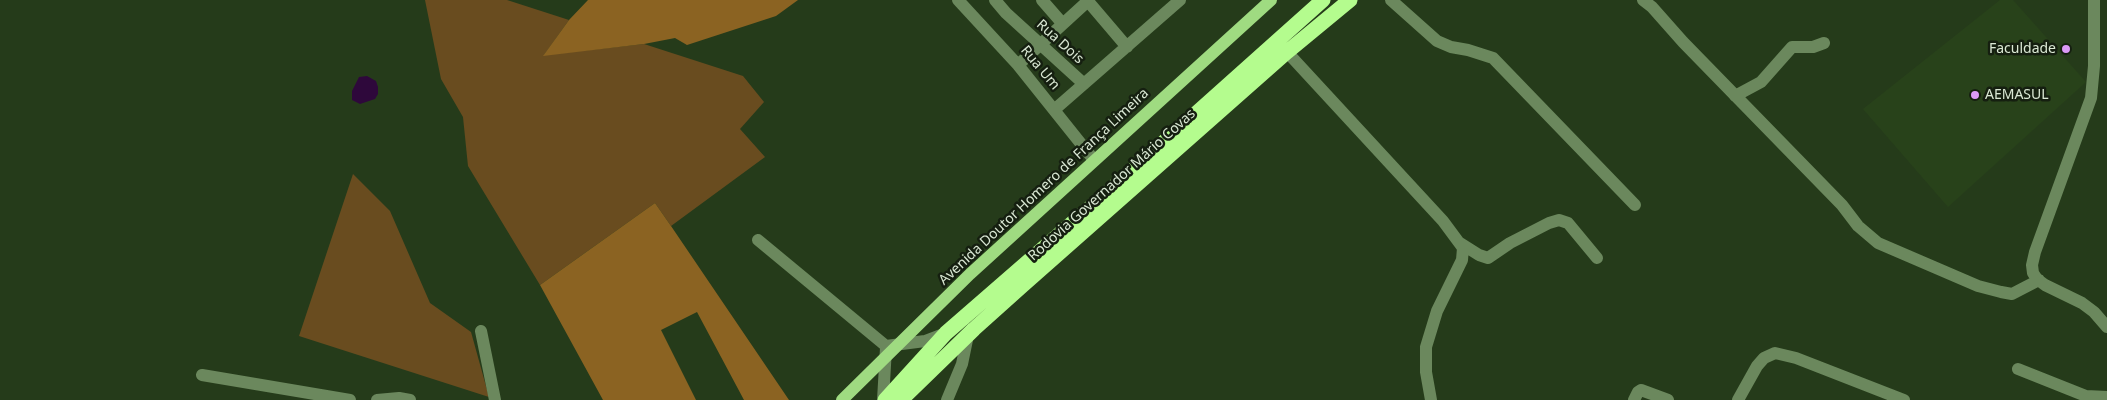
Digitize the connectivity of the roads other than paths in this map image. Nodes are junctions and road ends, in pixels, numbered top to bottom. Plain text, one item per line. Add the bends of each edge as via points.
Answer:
1 (958, 0) edge
2 (995, 0) edge
3 (1042, 0) edge
4 (1088, 0) edge
5 (1179, 0) edge
6 (1270, 0) edge
7 (1323, 0) edge
8 (1350, 0) edge
9 (1390, 0) edge
10 (1643, 0) edge
11 (2094, 0) edge
12 (1062, 23) junction
13 (1824, 43) dead end
14 (1040, 44) junction
15 (1127, 48) junction
16 (1286, 52) junction
17 (1018, 65) junction
18 (1084, 84) junction
19 (1735, 96) junction
20 (1054, 110) junction
21 (1094, 160) junction
22 (1634, 205) dead end
23 (758, 240) dead end
24 (1460, 243) junction
25 (1597, 258) dead end
26 (2039, 280) junction
27 (2107, 327) edge
28 (481, 331) dead end
29 (946, 333) junction
30 (968, 335) junction
31 (890, 350) junction
32 (2018, 369) dead end
33 (202, 375) dead end
34 (2107, 397) edge
35 (952, 398) edge
36 (350, 400) edge
37 (377, 400) edge
38 (410, 400) edge
39 (495, 400) edge
40 (842, 400) edge
41 (884, 400) edge
42 (901, 400) edge
43 (1431, 400) edge
44 (1634, 400) edge
45 (1668, 400) edge
46 (1738, 400) edge
47 (1904, 400) edge

1 - 17 street, Rua Um
2 - 14 street, Rua Dois
3 - 12 street
4 - 12 street
4 - 15 street
5 - 15 street
6 - 21 main road, Avenida Doutor Homero de França Limeira
7 - 29 highway, Rodovia Governador Mário Covas
8 - 16 highway, Rodovia Governador Mário Covas
9 - 22 street via 1437,41 1492,58
10 - 19 street
11 - 26 street via 2091,98 2035,252 2032,265
12 - 14 street
13 - 19 street via 1792,47 1761,82
14 - 17 street
14 - 18 street, Rua Dois
15 - 18 street
16 - 24 street
16 - 30 highway, Rodovia Governador Mário Covas
17 - 20 street, Rua Um
18 - 20 street
19 - 26 street via 1878,243 1978,286 2001,292 2012,294
20 - 21 street, Rua Um
21 - 31 main road, Avenida Doutor Homero de França Limeira
23 - 31 street
24 - 25 street via 1488,258 1510,242 1560,220 1568,223
24 - 43 street via 1462,260 1437,311 1426,347
26 - 27 street via 2082,303
28 - 39 street
29 - 31 street
29 - 41 highway, Rodovia Governador Mário Covas
30 - 35 street
30 - 42 highway, Rodovia Governador Mário Covas
31 - 40 main road, Avenida Doutor Homero de França Limeira
31 - 41 street
32 - 34 street via 2086,396
33 - 36 street
37 - 38 street
44 - 45 street via 1641,390
46 - 47 street via 1757,366 1775,353

